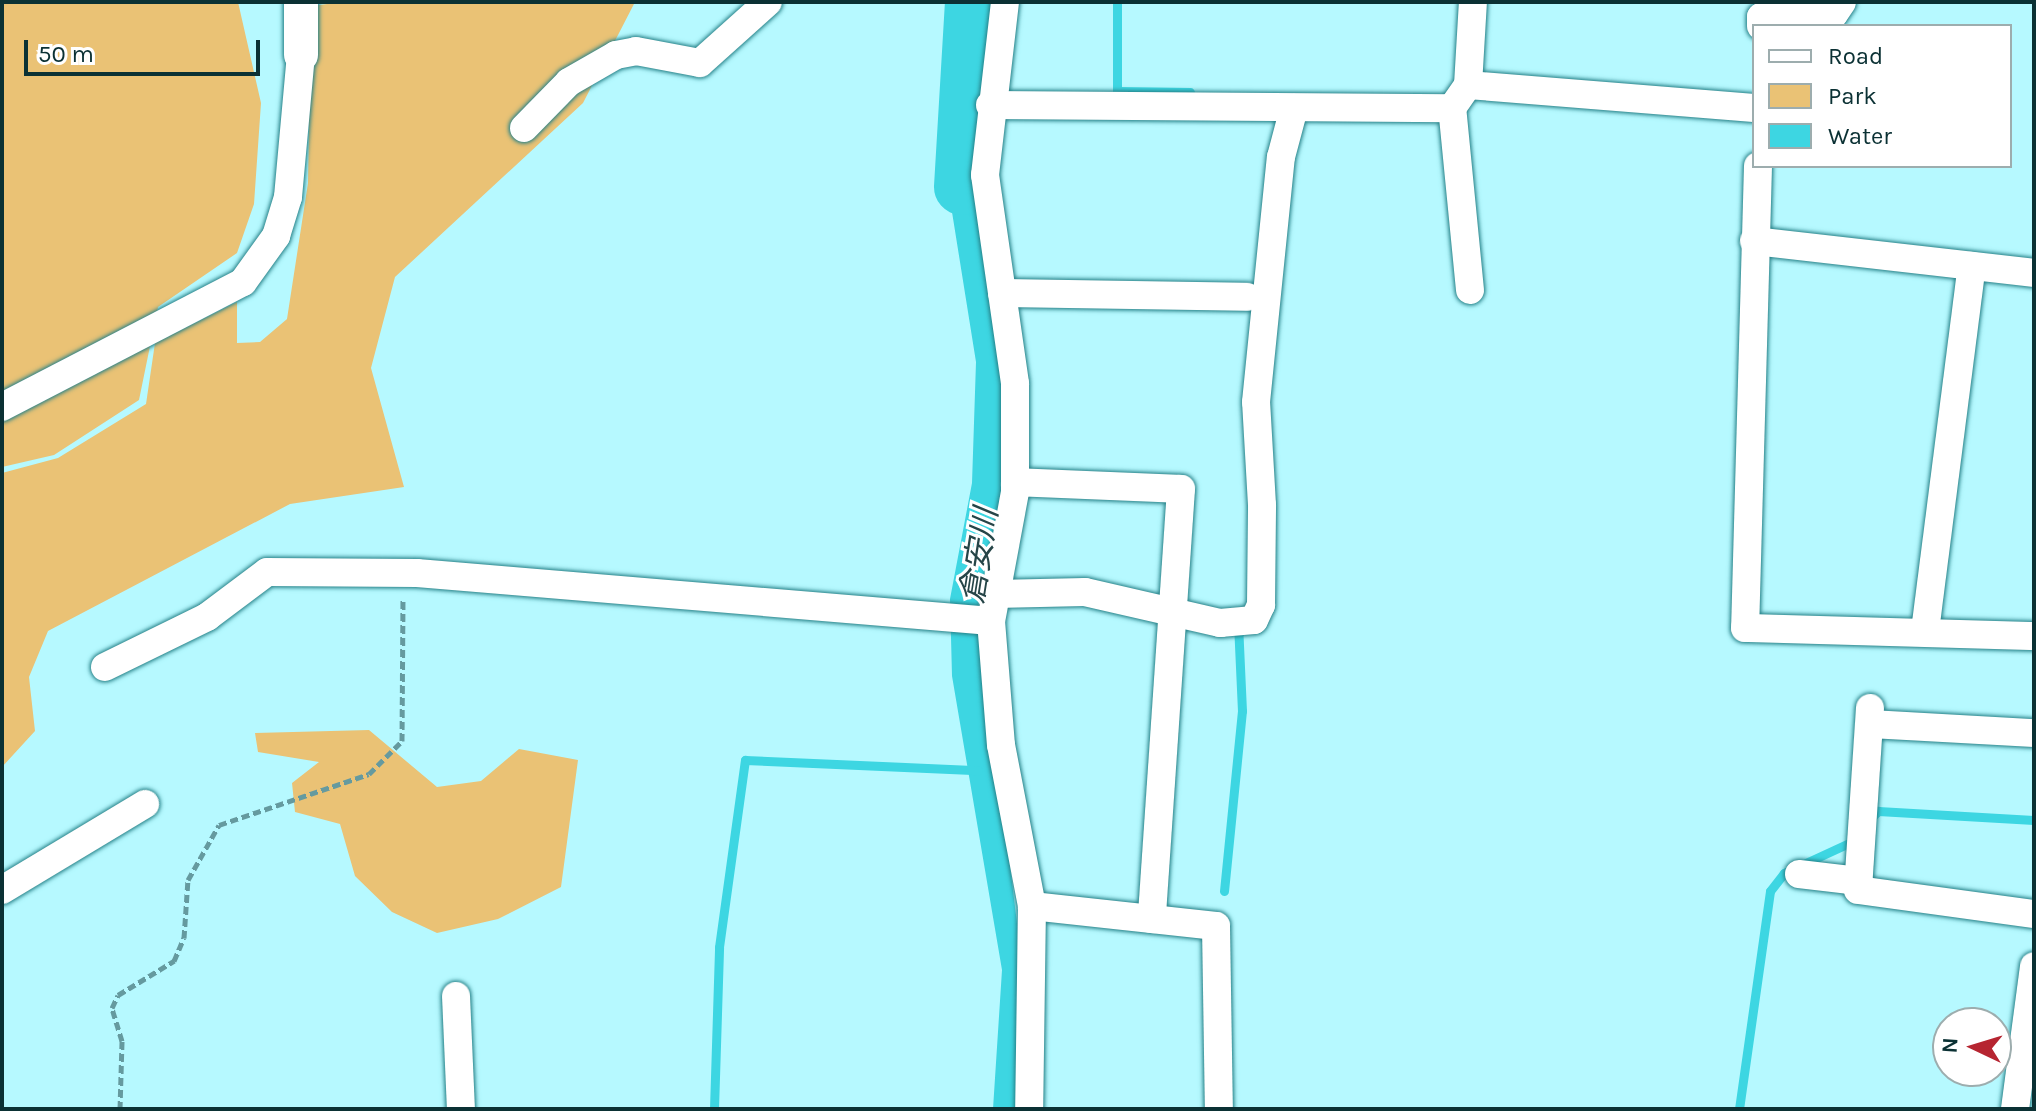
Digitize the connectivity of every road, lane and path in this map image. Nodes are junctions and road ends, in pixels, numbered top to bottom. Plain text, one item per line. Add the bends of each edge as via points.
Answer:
1 (301, 2) edge
2 (768, 2) edge
3 (1005, 2) edge
4 (1473, 2) edge
5 (1842, 2) edge
6 (1761, 24) edge
7 (301, 55) joint
8 (1468, 85) junction
9 (990, 105) junction
10 (1288, 108) junction
11 (1452, 108) junction
12 (1752, 108) edge
13 (524, 128) dead end
14 (1758, 168) edge
15 (1754, 241) junction
16 (1972, 266) junction
17 (2034, 273) edge
18 (1470, 290) dead end
19 (1002, 293) junction
20 (1247, 297) dead end
21 (2, 407) edge
22 (1015, 482) junction
23 (402, 573) junction
24 (1172, 610) junction
25 (989, 612) junction
26 (1925, 631) junction
27 (2034, 636) edge
28 (105, 667) dead end
29 (2034, 733) edge
30 (145, 804) dead end
31 (1799, 874) dead end
32 (1859, 881) junction
33 (2, 890) edge
34 (1032, 906) junction
35 (2034, 914) edge
36 (1152, 919) junction
37 (2034, 966) edge
38 (456, 996) dead end
39 (120, 1109) edge
40 (461, 1109) edge
41 (1029, 1109) edge
42 (1219, 1109) edge
43 (2015, 1109) edge

1 - 7 street
2 - 13 street via 700,63 636,51 616,55 569,82
3 - 9 street
4 - 8 street
5 - 6 street via 1834,14 1761,17
7 - 21 street via 288,197 276,236 243,282
8 - 11 street
8 - 12 street
9 - 10 street
9 - 19 street via 985,175
10 - 11 street
10 - 24 street via 1256,402 1261,605 1254,620 1237,623
11 - 18 street
14 - 15 street
15 - 16 street
15 - 26 street via 1745,628
16 - 17 street
16 - 26 street
19 - 20 street
19 - 22 street via 1015,384
22 - 24 street via 1181,489
22 - 25 street
23 - 25 street via 948,617
23 - 28 street via 267,572 207,617
23 - 39 path via 402,741 369,774 219,825 188,880 184,938 174,961 118,995 112,1008 122,1041
24 - 25 street via 1085,592
24 - 36 street
25 - 34 street via 1001,745
26 - 27 street
29 - 32 street via 1871,716
30 - 33 street
31 - 32 street
32 - 35 street via 1858,890
34 - 36 street
34 - 41 street
36 - 42 street via 1216,926
37 - 43 street
38 - 40 street

